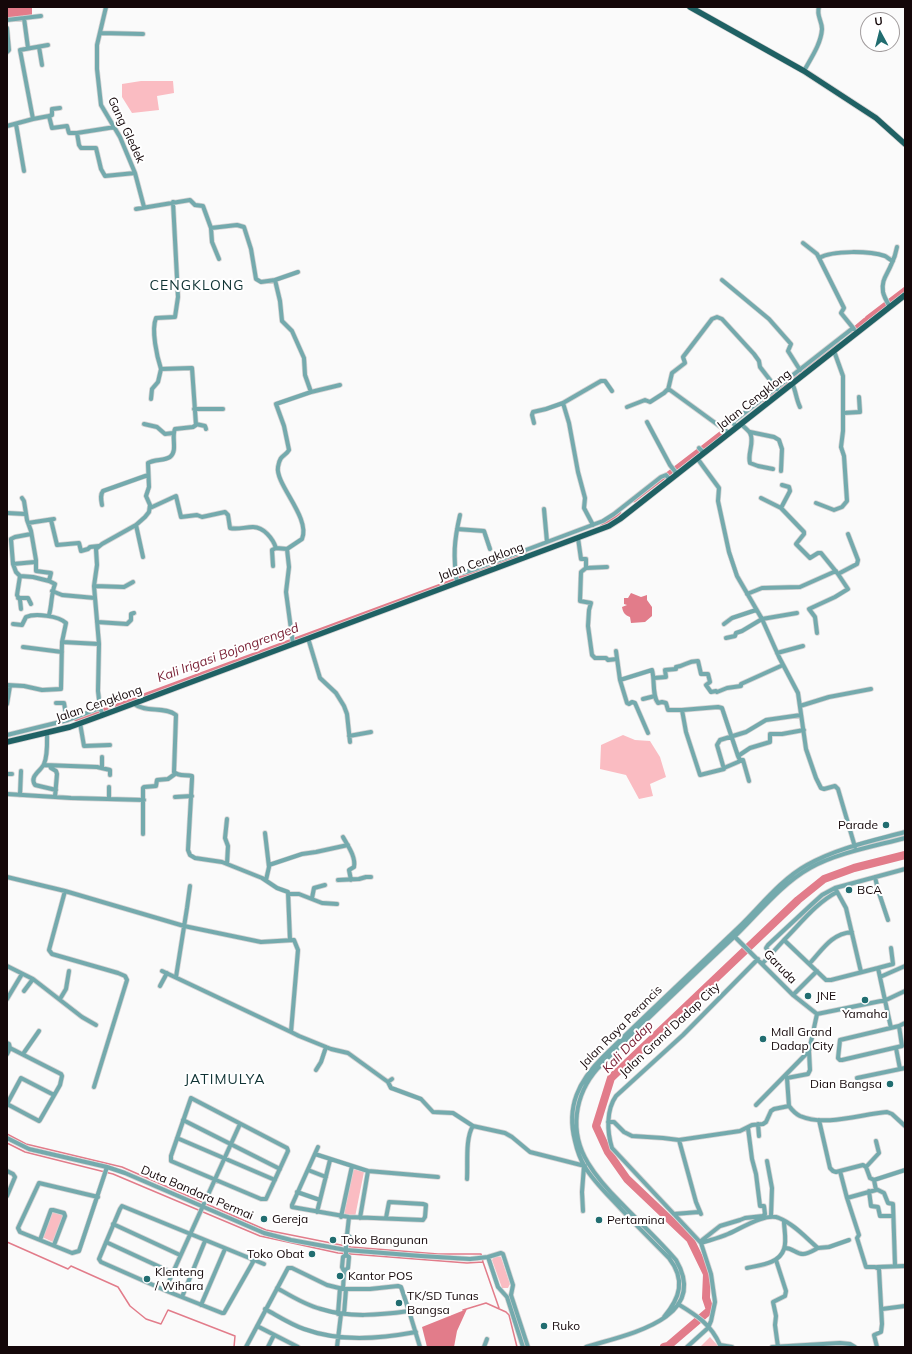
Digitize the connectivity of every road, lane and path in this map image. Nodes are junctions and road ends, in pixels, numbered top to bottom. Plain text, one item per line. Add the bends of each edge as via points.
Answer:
1 (106, 7) edge
2 (690, 7) edge
3 (819, 7) edge
4 (41, 16) dead end
5 (24, 18) junction
6 (7, 20) edge
7 (7, 28) edge
8 (100, 33) junction
9 (142, 34) dead end
10 (48, 45) dead end
11 (39, 47) junction
12 (28, 48) junction
13 (7, 52) edge
14 (42, 65) dead end
15 (804, 71) junction
16 (60, 108) dead end
17 (49, 116) junction
18 (33, 119) junction
19 (16, 124) junction
20 (7, 126) edge
21 (115, 127) junction
22 (77, 133) junction
23 (905, 144) edge
24 (24, 170) dead end
25 (135, 173) junction
26 (173, 202) junction
27 (144, 207) junction
28 (136, 208) dead end
29 (210, 228) junction
30 (803, 243) dead end
31 (897, 247) dead end
32 (819, 258) junction
33 (219, 259) dead end
34 (893, 261) junction
35 (298, 272) dead end
36 (275, 280) junction
37 (722, 280) dead end
38 (905, 295) edge
39 (888, 304) junction
40 (855, 330) junction
41 (834, 351) junction
42 (161, 369) junction
43 (800, 370) junction
44 (792, 383) junction
45 (340, 385) dead end
46 (785, 385) junction
47 (777, 389) junction
48 (612, 390) dead end
49 (668, 390) junction
50 (311, 392) junction
51 (859, 396) dead end
52 (151, 399) dead end
53 (562, 403) junction
54 (761, 404) junction
55 (627, 407) dead end
56 (800, 407) dead end
57 (194, 409) junction
58 (222, 409) dead end
59 (843, 412) junction
60 (647, 422) dead end
61 (534, 423) dead end
62 (144, 424) dead end
63 (196, 424) junction
64 (737, 425) junction
65 (206, 429) dead end
66 (750, 432) junction
67 (173, 433) junction
68 (729, 433) junction
69 (699, 448) dead end
70 (704, 453) junction
71 (697, 458) junction
72 (773, 469) dead end
73 (675, 471) junction
74 (781, 471) dead end
75 (148, 475) junction
76 (669, 478) junction
77 (782, 485) dead end
78 (22, 498) dead end
79 (761, 498) dead end
80 (816, 504) dead end
81 (102, 505) dead end
82 (150, 508) junction
83 (781, 508) junction
84 (544, 509) dead end
85 (7, 513) edge
86 (25, 514) junction
87 (460, 515) dead end
88 (28, 523) junction
89 (136, 525) junction
90 (593, 525) junction
91 (457, 529) junction
92 (31, 534) junction
93 (848, 534) dead end
94 (578, 538) junction
95 (548, 542) junction
96 (99, 546) junction
97 (276, 548) junction
98 (287, 549) junction
99 (490, 549) dead end
100 (528, 553) junction
101 (143, 557) dead end
102 (36, 560) junction
103 (13, 564) junction
104 (273, 566) dead end
105 (607, 567) dead end
106 (586, 568) junction
107 (837, 573) junction
108 (20, 576) junction
109 (456, 578) junction
110 (49, 581) junction
111 (133, 582) dead end
112 (94, 586) junction
113 (52, 591) junction
114 (747, 594) junction
115 (18, 598) junction
116 (95, 598) junction
117 (31, 604) dead end
118 (22, 609) dead end
119 (756, 610) junction
120 (134, 613) dead end
121 (797, 613) dead end
122 (49, 616) junction
123 (762, 619) junction
124 (97, 622) junction
125 (13, 624) dead end
126 (724, 624) dead end
127 (817, 633) dead end
128 (308, 638) junction
129 (726, 638) dead end
130 (62, 642) junction
131 (293, 642) junction
132 (99, 644) junction
133 (803, 646) dead end
134 (23, 647) dead end
135 (616, 651) dead end
136 (62, 652) junction
137 (777, 653) junction
138 (617, 659) junction
139 (783, 665) junction
140 (654, 678) junction
141 (620, 680) junction
142 (8, 686) edge
143 (871, 689) dead end
144 (655, 696) junction
145 (643, 699) dead end
146 (56, 703) dead end
147 (7, 704) edge
148 (134, 704) junction
149 (800, 706) junction
150 (682, 710) junction
151 (102, 712) junction
152 (802, 715) junction
153 (68, 720) junction
154 (80, 723) junction
155 (70, 726) junction
156 (804, 730) junction
157 (38, 731) junction
158 (371, 732) dead end
159 (47, 733) junction
160 (648, 733) dead end
161 (7, 735) edge
162 (18, 736) junction
163 (349, 736) junction
164 (732, 736) junction
165 (7, 742) edge
166 (350, 742) dead end
167 (110, 745) dead end
168 (738, 756) junction
169 (102, 757) dead end
170 (741, 760) junction
171 (44, 765) junction
172 (50, 766) junction
173 (102, 767) junction
174 (724, 768) junction
175 (21, 771) dead end
176 (175, 774) junction
177 (110, 775) dead end
178 (749, 780) dead end
179 (109, 787) dead end
180 (56, 790) junction
181 (7, 794) edge
182 (20, 795) junction
183 (192, 796) junction
184 (175, 797) dead end
185 (55, 798) junction
186 (109, 799) junction
187 (144, 800) junction
188 (227, 819) dead end
189 (265, 832) dead end
190 (905, 832) edge
191 (143, 834) dead end
192 (343, 838) dead end
193 (905, 838) edge
194 (348, 845) junction
195 (855, 846) junction
196 (857, 851) junction
197 (227, 864) junction
198 (269, 865) junction
199 (905, 868) edge
200 (7, 877) edge
201 (371, 877) dead end
202 (875, 877) junction
203 (266, 880) junction
204 (338, 880) dead end
205 (351, 880) junction
206 (325, 885) dead end
207 (190, 886) dead end
208 (836, 890) junction
209 (65, 891) junction
210 (289, 894) junction
211 (312, 898) junction
212 (337, 904) dead end
213 (888, 920) dead end
214 (184, 926) junction
215 (852, 932) junction
216 (733, 935) junction
217 (290, 940) junction
218 (784, 940) junction
219 (891, 948) dead end
220 (771, 954) junction
221 (758, 959) junction
222 (762, 964) junction
223 (810, 964) junction
224 (7, 966) edge
225 (905, 966) edge
226 (878, 968) junction
227 (69, 971) dead end
228 (162, 971) dead end
229 (817, 971) junction
230 (861, 972) junction
231 (167, 973) junction
232 (22, 974) junction
233 (176, 977) junction
234 (880, 977) junction
235 (33, 979) junction
236 (160, 986) dead end
237 (24, 991) dead end
238 (905, 991) edge
239 (793, 995) junction
240 (7, 999) edge
241 (60, 999) junction
242 (885, 1000) junction
243 (817, 1014) junction
244 (905, 1023) edge
245 (96, 1025) dead end
246 (899, 1026) junction
247 (891, 1028) junction
248 (39, 1031) dead end
249 (291, 1032) junction
250 (7, 1043) edge
251 (904, 1046) edge
252 (326, 1047) junction
253 (10, 1048) junction
254 (896, 1048) junction
255 (809, 1051) junction
256 (7, 1054) edge
257 (23, 1054) junction
258 (903, 1069) edge
259 (316, 1070) dead end
260 (857, 1078) dead end
261 (392, 1079) dead end
262 (388, 1082) junction
263 (94, 1087) dead end
264 (54, 1096) junction
265 (7, 1104) edge
266 (756, 1105) dead end
267 (789, 1106) junction
268 (182, 1120) junction
269 (819, 1120) junction
270 (608, 1122) junction
271 (240, 1124) junction
272 (758, 1124) junction
273 (474, 1126) junction
274 (905, 1126) edge
275 (748, 1128) junction
276 (759, 1136) dead end
277 (7, 1138) edge
278 (177, 1138) junction
279 (679, 1140) junction
280 (876, 1141) dead end
281 (230, 1144) junction
282 (318, 1147) dead end
283 (315, 1154) junction
284 (224, 1158) junction
285 (330, 1160) junction
286 (767, 1160) dead end
287 (352, 1166) junction
288 (587, 1166) junction
289 (866, 1167) junction
290 (107, 1169) junction
291 (280, 1169) junction
292 (308, 1170) junction
293 (368, 1170) junction
294 (905, 1170) edge
295 (7, 1171) edge
296 (840, 1171) junction
297 (326, 1177) junction
298 (438, 1177) dead end
299 (214, 1179) junction
300 (467, 1179) dead end
301 (275, 1180) junction
302 (874, 1180) junction
303 (876, 1189) junction
304 (870, 1191) junction
305 (297, 1192) junction
306 (7, 1196) edge
307 (98, 1198) junction
308 (847, 1198) junction
309 (320, 1200) junction
310 (202, 1206) junction
311 (583, 1211) dead end
312 (317, 1212) junction
313 (674, 1214) junction
314 (771, 1216) junction
315 (893, 1216) junction
316 (341, 1217) junction
317 (349, 1218) junction
318 (360, 1218) junction
319 (386, 1218) junction
320 (784, 1221) junction
321 (113, 1224) junction
322 (190, 1234) junction
323 (40, 1240) junction
324 (848, 1240) dead end
325 (205, 1241) junction
326 (106, 1242) junction
327 (701, 1242) junction
328 (54, 1245) junction
329 (785, 1248) junction
330 (818, 1248) junction
331 (225, 1249) junction
332 (346, 1250) junction
333 (180, 1255) junction
334 (488, 1257) junction
335 (252, 1260) junction
336 (776, 1260) junction
337 (264, 1264) dead end
338 (895, 1265) junction
339 (905, 1266) edge
340 (877, 1267) junction
341 (747, 1268) dead end
342 (173, 1273) junction
343 (277, 1288) junction
344 (343, 1289) junction
345 (165, 1290) junction
346 (182, 1297) junction
347 (677, 1303) junction
348 (201, 1305) junction
349 (905, 1306) edge
350 (265, 1309) junction
351 (882, 1309) junction
352 (409, 1311) junction
353 (341, 1314) junction
354 (257, 1326) junction
355 (708, 1328) junction
356 (416, 1332) junction
357 (274, 1335) junction
358 (338, 1337) junction
359 (488, 1339) dead end
360 (246, 1347) edge
361 (268, 1347) edge
362 (298, 1347) edge
363 (337, 1347) edge
364 (420, 1347) edge
365 (484, 1347) edge
366 (523, 1347) edge
367 (528, 1347) edge
368 (586, 1347) edge
369 (687, 1347) edge
370 (732, 1347) edge
371 (772, 1347) edge
372 (778, 1347) edge
373 (855, 1347) edge
374 (877, 1347) edge

1 - 8 street, Gang Gledek
2 - 15 main road
3 - 15 street via 821,37
4 - 5 street
5 - 6 street
5 - 12 street
7 - 13 street via 10,45
8 - 9 street
8 - 21 street, Gang Gledek via 97,51 100,99
10 - 11 street
11 - 12 street
11 - 14 street
12 - 18 street via 21,49 20,52
15 - 23 main road via 876,118
16 - 17 street via 52,109 52,115
17 - 18 street
17 - 22 street via 52,128 67,126 69,133
18 - 19 street
19 - 20 street
19 - 24 street
21 - 22 street
21 - 25 street, Gang Gledek
22 - 25 street via 81,148 97,149 104,175
25 - 27 street, Gang Gledek
26 - 27 street
26 - 29 street via 190,200 195,205 203,206
26 - 42 street via 178,297 175,317 155,320 158,361
27 - 28 street
29 - 33 street
29 - 36 street via 244,227 256,279 261,282
30 - 32 street via 815,251
31 - 34 street
32 - 34 street via 845,252 876,254
32 - 40 street via 844,308 841,313
34 - 39 street via 883,286
35 - 36 street
36 - 50 street via 282,321 292,331 304,358 305,375
37 - 43 street via 756,307 781,332 791,344 788,351
38 - 39 main road, Jalan Cengklong
39 - 40 main road, Jalan Cengklong
40 - 41 main road, Jalan Cengklong
40 - 43 street
41 - 44 main road, Jalan Cengklong
41 - 59 street via 843,376
42 - 52 street via 158,382 152,389
42 - 57 street via 192,368
43 - 46 street
44 - 46 main road, Jalan Cengklong
44 - 56 street
45 - 50 street
46 - 47 street
46 - 54 main road, Jalan Cengklong
47 - 49 street via 760,367 754,354 718,317 712,319 683,357 685,363 672,373
47 - 54 street
48 - 53 street via 605,381 601,381
49 - 55 street via 650,402 645,400
49 - 68 street
50 - 98 street via 276,406 284,426 289,450 281,457 278,473 304,532 302,539
51 - 59 street via 860,412
53 - 61 street via 533,412
53 - 90 street via 568,419 585,498 584,508
54 - 64 main road, Jalan Cengklong
57 - 58 street
57 - 63 street
59 - 80 street via 840,446 844,458 847,501 842,507 834,510
60 - 73 street
62 - 67 street via 163,433
63 - 65 street via 205,426
63 - 67 street via 193,427 175,429
64 - 66 street
64 - 68 main road, Jalan Cengklong
66 - 72 street via 750,463
66 - 74 street via 779,440 782,448
67 - 75 street via 172,454 148,463
68 - 70 main road, Jalan Cengklong
69 - 70 street
70 - 71 main road, Jalan Cengklong
71 - 73 main road, Jalan Cengklong
71 - 114 street via 719,488 718,501 729,552
73 - 76 main road, Jalan Cengklong
75 - 81 street via 103,491
75 - 82 street via 149,487 146,496
76 - 90 street via 661,477 614,514
76 - 94 main road, Jalan Cengklong via 620,519 603,529
77 - 83 street via 789,487 790,491
78 - 86 street
79 - 83 street
82 - 89 street via 148,515
82 - 97 street via 176,496 181,516 202,517 225,512 230,528 258,528 268,535
83 - 107 street via 804,532 796,544 810,558 821,553
84 - 95 street
85 - 86 street
86 - 88 street
87 - 91 street
88 - 92 street
88 - 96 street via 53,520 57,545 79,543 81,551
89 - 96 street
89 - 101 street
90 - 95 street
91 - 99 street via 484,531
91 - 109 street via 454,562
92 - 102 street
92 - 103 street via 11,539
93 - 107 street via 858,560 857,564
94 - 100 main road, Jalan Cengklong
94 - 106 street via 581,559 586,560
95 - 100 street
96 - 112 street via 96,549
97 - 98 street
97 - 104 street via 271,551
98 - 131 street via 289,567 286,592
100 - 109 main road, Jalan Cengklong
100 - 109 street via 466,572
102 - 103 street
102 - 110 street via 36,571 51,573
103 - 108 street
105 - 106 street
106 - 138 street via 581,572 580,601 590,603 588,626 592,655 594,658
107 - 114 street via 800,587 762,588
107 - 127 street via 848,589 809,608 815,617
108 - 110 street
108 - 115 street
109 - 128 main road, Jalan Cengklong
110 - 113 street via 55,584
111 - 112 street via 124,587
112 - 116 street
113 - 116 street
113 - 122 street
114 - 119 street
115 - 117 street via 28,598
115 - 118 street
116 - 124 street
119 - 123 street
119 - 126 street via 732,618
120 - 124 street via 131,614 128,624
121 - 123 street
122 - 125 street via 28,616 23,624
122 - 130 street via 66,623
123 - 129 street via 736,633 734,637
123 - 137 street
124 - 132 street
128 - 131 main road, Jalan Cengklong
128 - 163 street via 320,678 336,693 344,706
130 - 132 street
130 - 136 street
131 - 148 main road, Jalan Cengklong
132 - 151 street via 98,678
133 - 137 street
134 - 136 street
135 - 138 street
136 - 142 street via 61,689 42,690
137 - 139 street
138 - 141 street
139 - 140 street via 741,684 738,688 727,688 717,692 711,692 707,687 710,682 708,674 701,674 698,661 687,662 676,667 676,670 665,670 666,676
139 - 149 street via 798,693
140 - 141 street via 651,670
140 - 144 street
141 - 160 street via 627,703 635,703
142 - 147 street
143 - 149 street
144 - 145 street
144 - 150 street via 657,702 666,703 668,710
146 - 153 street via 64,703
148 - 151 main road, Jalan Cengklong
148 - 176 street via 176,715
149 - 152 street
150 - 164 street via 722,708
150 - 174 street via 686,732 700,774
151 - 153 street
151 - 154 main road, Jalan Cengklong
152 - 156 street
152 - 164 street via 766,720 746,732
153 - 155 street
153 - 157 street
154 - 155 main road, Jalan Cengklong
154 - 167 street via 84,746
155 - 159 main road, Jalan Cengklong
156 - 168 street via 770,734 770,742 750,748
156 - 195 street via 806,749 818,782 821,788 836,786 838,789
157 - 159 main road, Jalan Cengklong
157 - 162 main road, Jalan Cengklong
158 - 163 street
159 - 171 street
161 - 162 street
162 - 165 main road, Jalan Cengklong
163 - 166 street
164 - 168 street
164 - 174 street via 720,740 717,745
168 - 170 street
169 - 173 street
170 - 174 street
170 - 178 street
171 - 172 street
171 - 180 street via 33,778 33,782 35,785
172 - 173 street
172 - 180 street via 57,773
173 - 177 street via 110,770
175 - 182 street
176 - 183 street via 192,776
176 - 187 street via 168,779 157,780 156,786 144,787
179 - 186 street
180 - 185 street
181 - 182 street
182 - 185 street
183 - 184 street
183 - 197 street via 188,850 190,855
185 - 186 street
186 - 187 street
187 - 191 street
188 - 197 street
189 - 198 street
190 - 195 street, Jalan Raya Perancis
192 - 194 street
193 - 196 street, Jalan Raya Perancis
194 - 198 street via 302,854
194 - 205 street via 354,864 348,870
195 - 196 street
195 - 216 street, Jalan Raya Perancis via 817,860 797,871
196 - 216 street, Jalan Raya Perancis via 819,864 801,874
197 - 203 street
198 - 203 street
199 - 202 street
200 - 209 street
201 - 205 street
202 - 208 street
202 - 213 street
203 - 210 street via 277,888 288,891
204 - 205 street
206 - 211 street via 314,888
207 - 214 street
208 - 215 street via 846,908
208 - 218 street
208 - 220 street via 822,895 768,945 766,948
209 - 214 street
209 - 263 street via 50,952 118,973 127,980
210 - 211 street
210 - 217 street
211 - 212 street via 322,903
214 - 217 street via 261,942
214 - 233 street
215 - 223 street via 837,935
215 - 230 street
216 - 221 street, Garuda
216 - 288 street, Jalan Raya Perancis via 606,1059 587,1082 579,1100 576,1118 579,1143
217 - 249 street via 294,940 298,950
218 - 220 street
218 - 223 street
219 - 226 street via 893,964
220 - 222 street
221 - 222 street, Garuda
221 - 270 street, Jalan Grand Dadap City via 683,1035 616,1096 610,1108
222 - 239 street, Garuda
223 - 229 street
224 - 232 street
225 - 234 street
226 - 230 street
226 - 234 street
227 - 241 street via 66,989
228 - 231 street
229 - 230 street via 828,980
229 - 239 street
231 - 233 street
231 - 236 street
232 - 235 street
232 - 240 street
233 - 249 street
234 - 242 street
235 - 237 street
235 - 241 street
238 - 242 street
239 - 243 street, Garuda
241 - 245 street
242 - 243 street
242 - 247 street
243 - 255 street
244 - 246 street
246 - 247 street
246 - 251 street
247 - 254 street via 840,1040 838,1058 842,1060
248 - 257 street
249 - 252 street
250 - 253 street
251 - 254 street
252 - 259 street
252 - 262 street via 348,1053
253 - 256 street
253 - 257 street
254 - 258 street
255 - 266 street
255 - 267 street via 808,1074 787,1078
257 - 264 street via 61,1074 62,1079
258 - 260 street
261 - 262 street
262 - 273 street via 391,1088 422,1100 433,1112 453,1113
264 - 265 street via 39,1121
264 - 265 street via 21,1078
267 - 269 street via 801,1117
267 - 272 street via 774,1109 766,1122
268 - 271 street via 190,1099 193,1098
268 - 278 street
268 - 281 street
269 - 274 street via 887,1112
269 - 296 street via 830,1168 832,1171
270 - 279 street via 614,1122 632,1136
270 - 313 street, Jalan Grand Dadap City via 612,1148
271 - 281 street
271 - 291 street via 288,1148
272 - 275 street
272 - 276 street
273 - 288 street via 505,1133 525,1149 537,1154
273 - 300 street via 469,1143
275 - 279 street
275 - 327 street via 760,1206 764,1206 765,1214 720,1226
277 - 290 street, Duta Bandara Permai via 29,1149
278 - 284 street
278 - 299 street via 170,1156 171,1161
279 - 313 street via 700,1213
280 - 289 street via 879,1153
281 - 284 street
281 - 291 street
282 - 283 street
283 - 285 street
283 - 292 street
284 - 299 street
284 - 301 street
285 - 287 street
285 - 297 street
286 - 314 street via 772,1188
287 - 293 street
287 - 316 street
288 - 311 street via 582,1192
288 - 347 street, Jalan Raya Perancis via 676,1260 684,1282 683,1292
289 - 296 street via 860,1165
289 - 302 street via 870,1178
290 - 307 street
290 - 310 street, Duta Bandara Permai via 125,1172
291 - 301 street
292 - 297 street
292 - 305 street
293 - 298 street
293 - 318 street
294 - 302 street
295 - 306 street via 15,1177
296 - 308 street
297 - 309 street
299 - 301 street via 265,1200
299 - 310 street
302 - 303 street
303 - 304 street
303 - 315 street via 884,1193 888,1203 892,1204
304 - 308 street
304 - 315 street via 871,1206 878,1207 880,1216
305 - 309 street
305 - 312 street via 292,1207
307 - 323 street via 39,1183 18,1228 20,1232
307 - 328 street via 79,1251 72,1253
308 - 340 street via 866,1267
309 - 312 street
310 - 322 street
310 - 332 street, Duta Bandara Permai via 275,1236
312 - 316 street
313 - 327 street, Jalan Grand Dadap City
314 - 320 street
314 - 327 street
315 - 338 street
316 - 317 street
317 - 318 street
317 - 332 street via 344,1243
318 - 319 street
319 - 319 street via 423,1220 426,1205 389,1202
320 - 329 street
320 - 330 street via 805,1235
321 - 322 street via 122,1206
321 - 326 street
321 - 333 street
322 - 325 street
322 - 333 street
323 - 328 street
323 - 328 street via 51,1210 64,1213 66,1216
324 - 330 street
325 - 331 street
325 - 346 street
326 - 342 street
326 - 345 street via 99,1258 100,1262
327 - 355 street via 711,1274 715,1302
329 - 330 street via 802,1254
329 - 336 street
331 - 335 street
331 - 348 street
332 - 334 street, Duta Bandara Permai via 470,1259
332 - 344 street via 342,1267
333 - 342 street
334 - 366 street via 498,1287 506,1297
334 - 367 street, Duta Bandara Permai via 503,1254 512,1283 511,1295
335 - 337 street
335 - 348 street via 224,1313
336 - 341 street
336 - 372 street via 786,1291 785,1296 773,1302
338 - 339 street
338 - 340 street
340 - 351 street
342 - 345 street
343 - 344 street via 290,1267 327,1285
343 - 350 street
343 - 353 street via 308,1305
344 - 352 street via 398,1286 401,1287
344 - 353 street
345 - 346 street
346 - 348 street
347 - 355 street via 706,1322
347 - 368 street, Jalan Raya Perancis via 673,1312 654,1325
349 - 351 street
350 - 354 street
350 - 358 street via 302,1328
351 - 374 street via 881,1331 874,1335
352 - 353 street
352 - 356 street
353 - 358 street
354 - 357 street
354 - 360 street
355 - 369 street
355 - 370 street via 714,1332 720,1345
356 - 358 street via 374,1338
356 - 364 street
357 - 361 street
357 - 362 street
358 - 363 street
359 - 365 street
371 - 372 street
372 - 373 street via 840,1343

